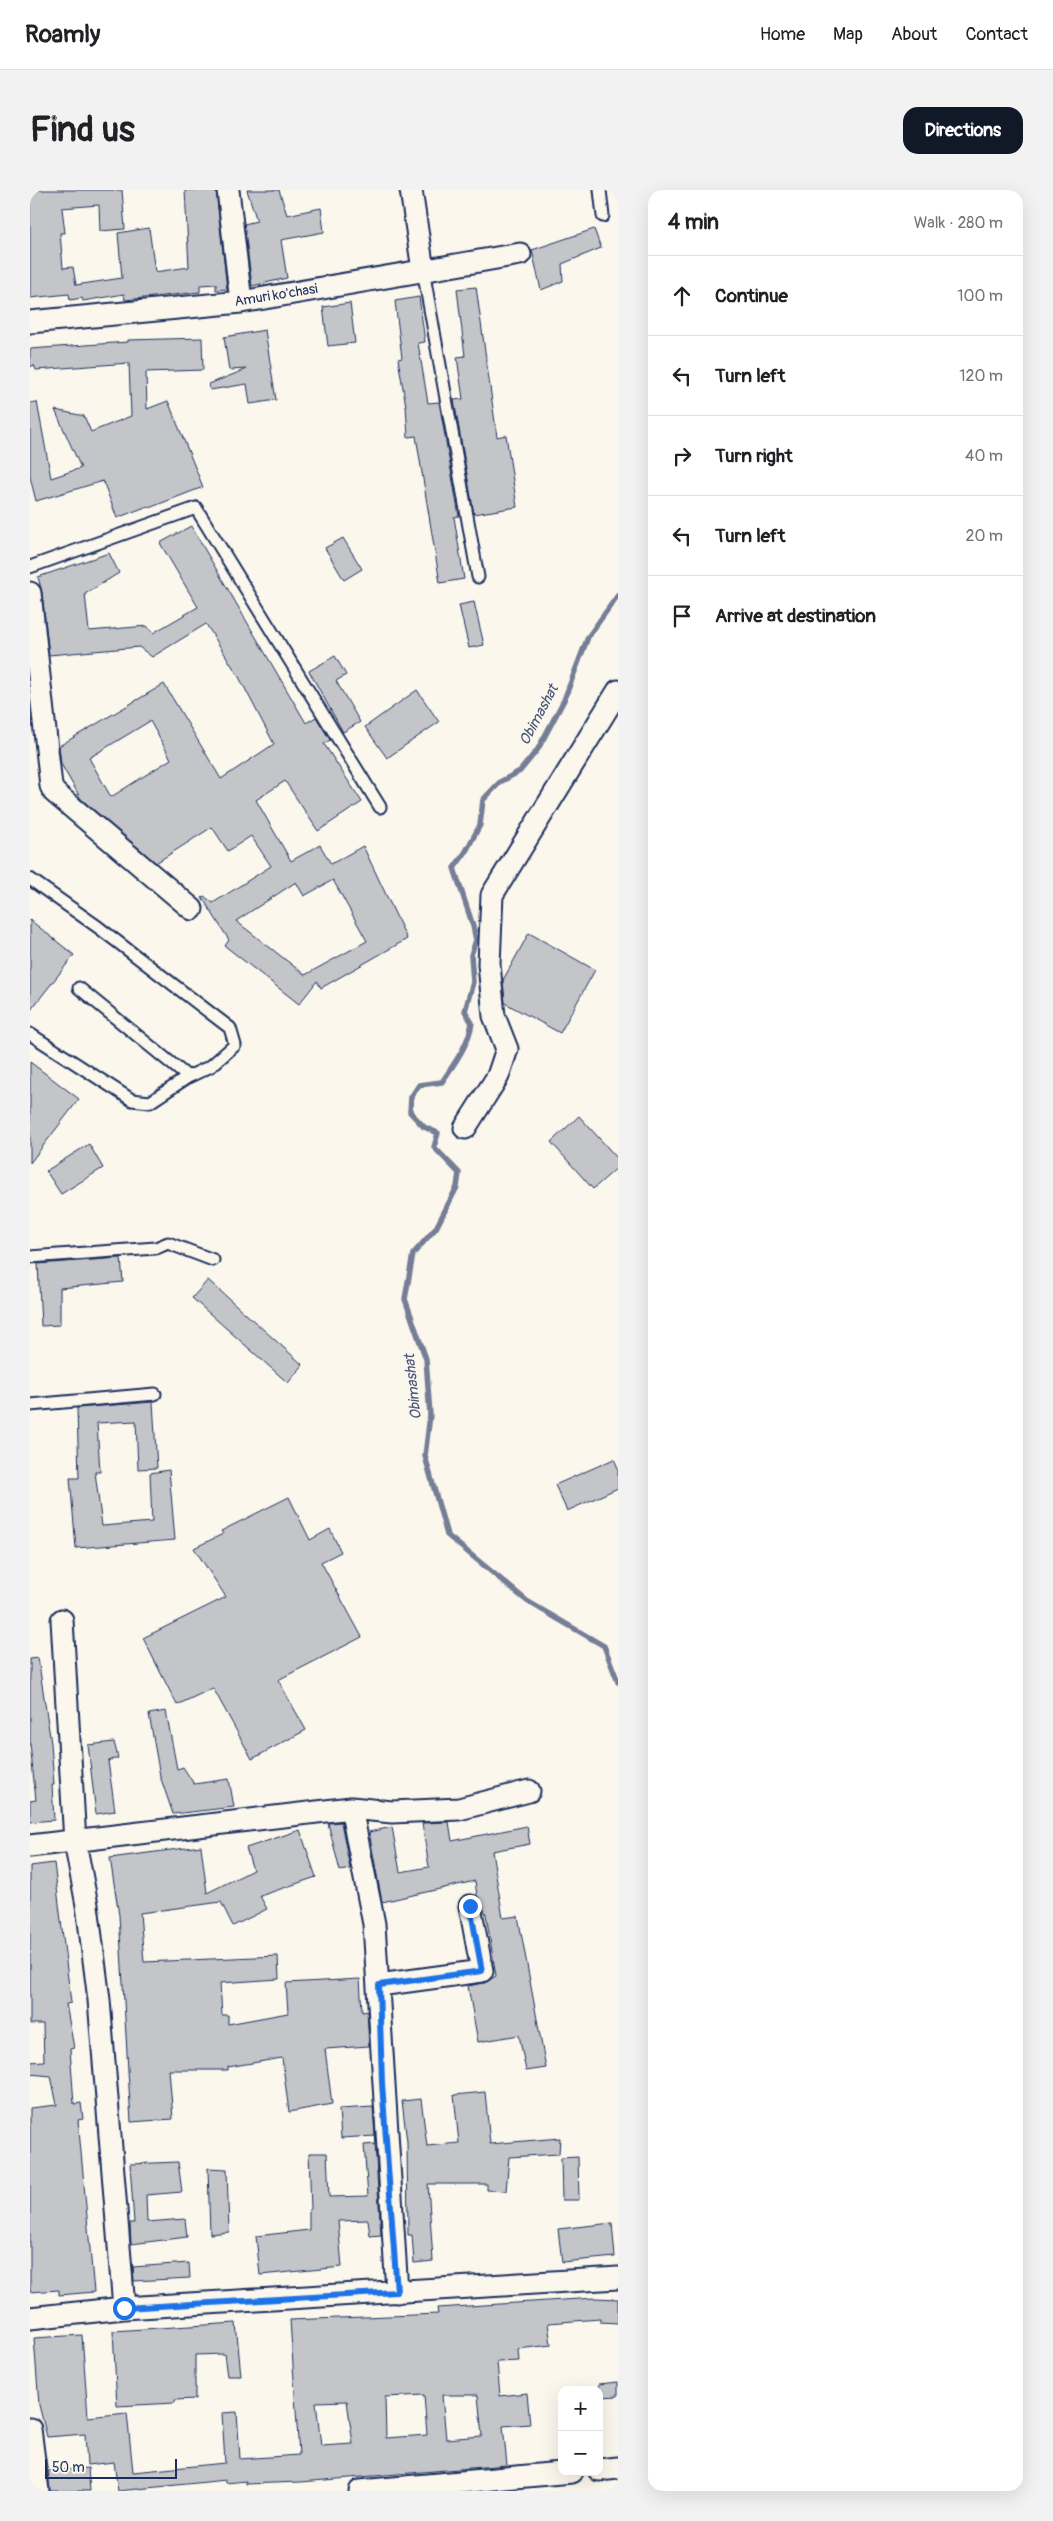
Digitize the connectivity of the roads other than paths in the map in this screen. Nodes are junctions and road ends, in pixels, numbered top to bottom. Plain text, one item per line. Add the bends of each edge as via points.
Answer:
1 (228, 190) edge
2 (411, 190) edge
3 (600, 190) edge
4 (603, 216) dead end
5 (520, 254) dead end
6 (423, 270) junction
7 (241, 302) junction
8 (30, 322) edge
9 (30, 568) edge
10 (478, 577) dead end
11 (30, 593) edge
12 (618, 691) edge
13 (380, 807) dead end
14 (30, 879) edge
15 (192, 909) dead end
16 (79, 988) dead end
17 (30, 1034) edge
18 (188, 1077) junction
19 (465, 1128) dead end
20 (30, 1257) edge
21 (213, 1260) dead end
22 (155, 1394) dead end
23 (30, 1405) edge
24 (62, 1620) dead end
25 (529, 1791) dead end
26 (352, 1808) junction
27 (75, 1842) junction
28 (30, 1846) edge
29 (470, 1906) dead end
30 (379, 1985) junction
31 (618, 2278) edge
32 (397, 2292) junction
33 (124, 2308) junction
34 (30, 2318) edge
35 (30, 2429) edge
36 (618, 2468) edge
37 (603, 2470) edge
38 (558, 2473) edge
39 (35, 2488) edge
40 (360, 2491) edge

1 - 7 street
2 - 6 street
3 - 4 lane
5 - 6 street, Amuri ko'chasi
6 - 7 street, Amuri ko'chasi
6 - 10 lane
7 - 8 street, Amuri ko'chasi
9 - 13 lane via 196,508
11 - 15 street via 54,792
12 - 19 street via 492,895 488,964 494,1016 507,1049 498,1076
14 - 18 lane via 230,1028 234,1045 211,1066
16 - 18 lane
17 - 18 lane via 132,1100 150,1102
20 - 21 lane via 156,1248 168,1243
22 - 23 lane
24 - 27 street
25 - 26 street via 459,1809 392,1812
26 - 27 street
26 - 30 street via 374,1924
27 - 28 street
27 - 33 street via 99,2000
29 - 30 street via 482,1971
30 - 32 street via 382,2083
31 - 32 street
32 - 33 street
33 - 34 street
35 - 39 street
36 - 37 street
38 - 40 street

